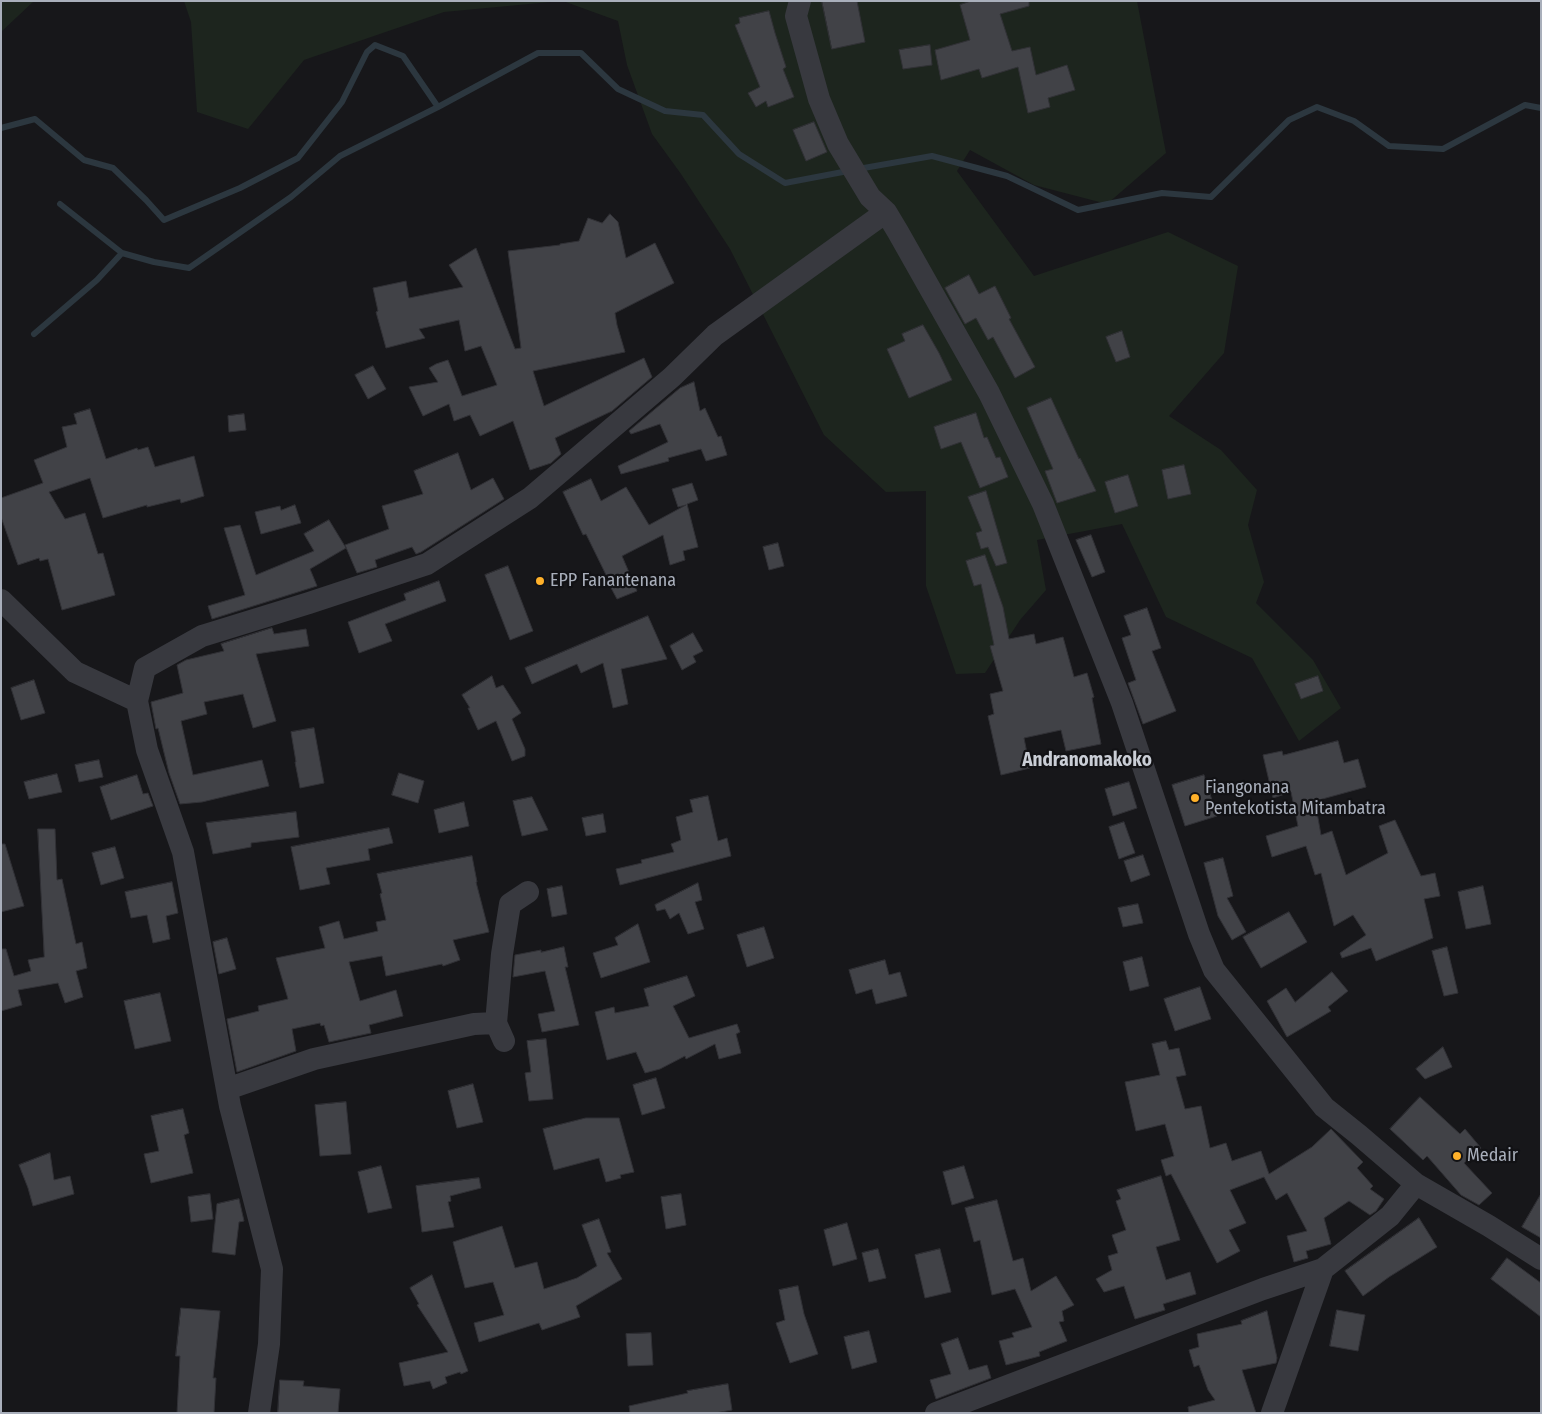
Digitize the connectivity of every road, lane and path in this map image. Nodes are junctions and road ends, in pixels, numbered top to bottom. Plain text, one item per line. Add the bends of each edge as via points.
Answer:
1 (800, 1) edge
2 (886, 212) junction
3 (1, 600) edge
4 (136, 701) junction
5 (528, 892) dead end
6 (227, 1089) junction
7 (1416, 1184) junction
8 (1541, 1259) edge
9 (1323, 1269) junction
10 (259, 1413) edge
11 (936, 1413) edge
12 (1272, 1413) edge

1 - 2 street via 796,16 819,98 838,144 870,197
2 - 4 street via 715,335 672,377 530,498 427,564 202,636 145,668
2 - 7 street via 988,393 1043,504 1122,703 1214,970 1324,1108
3 - 4 street via 75,672
4 - 6 street via 148,750 183,852
5 - 6 street via 510,904 502,954 500,1032 474,1024 314,1060
6 - 10 street via 272,1269 269,1344
7 - 8 street
7 - 9 street via 1390,1216
9 - 11 street
9 - 12 street

